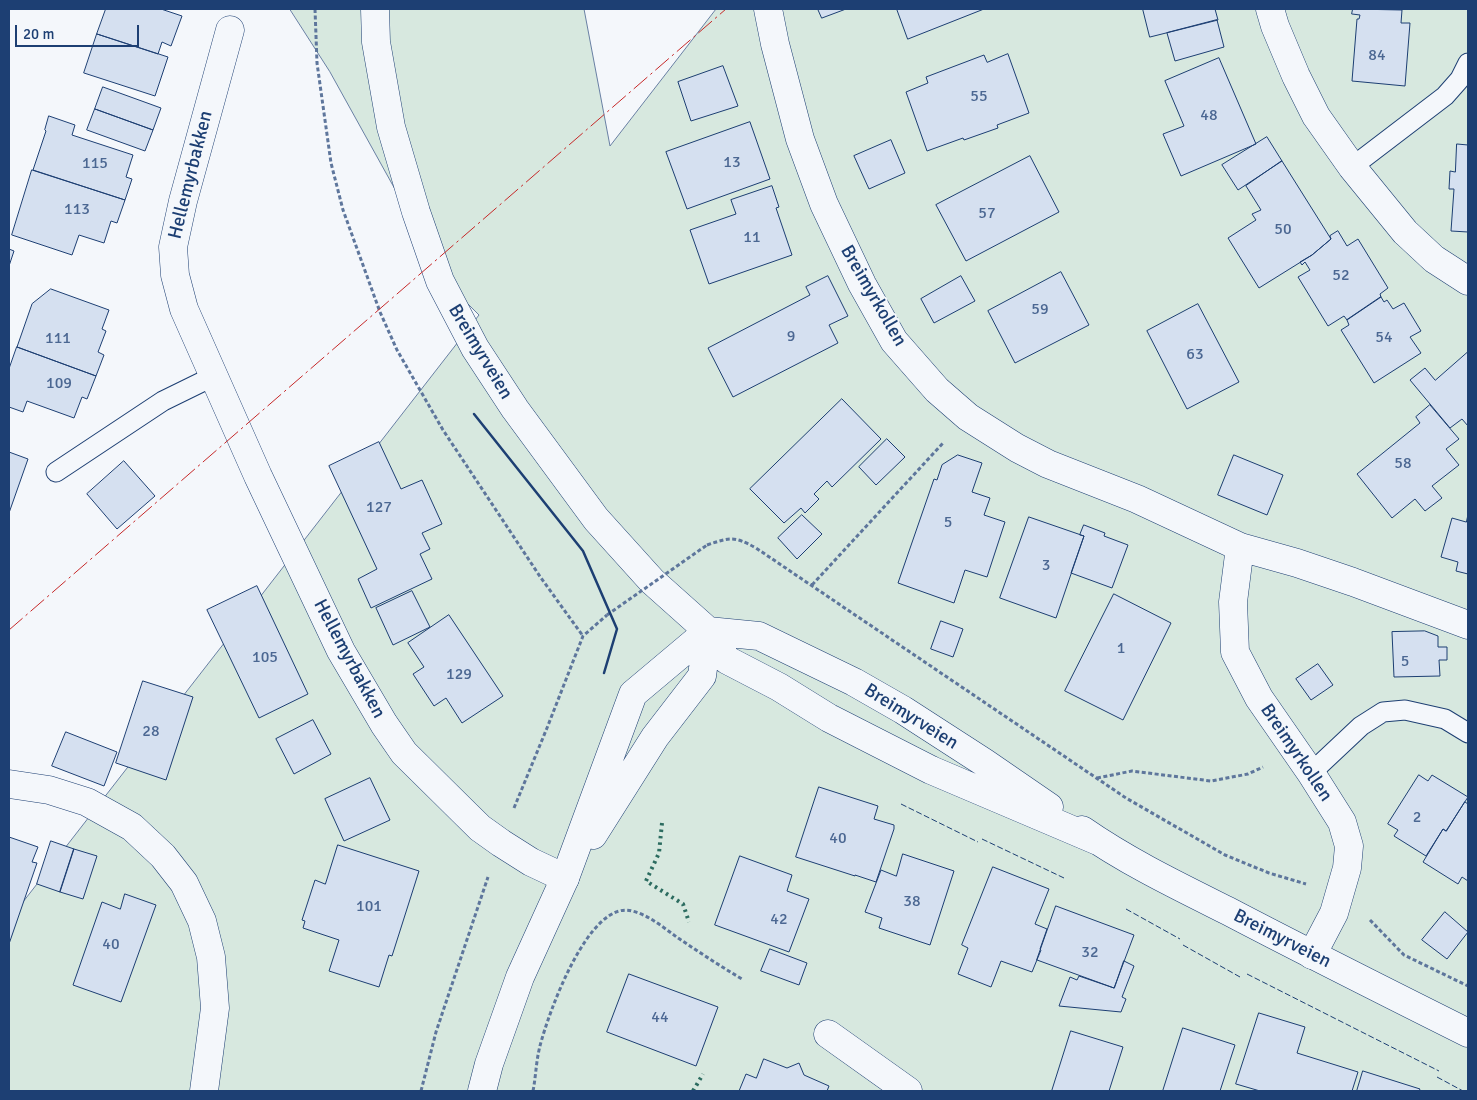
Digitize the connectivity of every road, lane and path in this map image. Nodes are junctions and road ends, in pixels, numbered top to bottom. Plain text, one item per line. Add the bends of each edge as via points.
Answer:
1 (314, 9) edge
2 (374, 9) edge
3 (768, 9) edge
4 (1270, 9) edge
5 (230, 30) dead end
6 (1468, 63) edge
7 (1352, 167) junction
8 (1468, 281) edge
9 (214, 376) junction
10 (968, 417) junction
11 (56, 472) dead end
12 (1240, 546) junction
13 (812, 585) junction
14 (1468, 625) edge
15 (708, 631) junction
16 (1468, 733) edge
17 (1304, 763) junction
18 (1096, 778) junction
19 (9, 784) edge
20 (1098, 841) junction
21 (565, 878) junction
22 (1341, 888) junction
23 (1312, 955) junction
24 (742, 979) dead end
25 (1468, 986) edge
26 (1468, 1033) edge
27 (828, 1034) dead end
28 (891, 1087) edge
29 (204, 1091) edge
30 (482, 1091) edge
31 (533, 1091) edge

1 - 13 path, bridge via 317,63 331,163 343,210 380,312 397,350 442,430 583,636 607,615 707,545 724,539 739,539
2 - 15 street, Breimyrveien via 376,42 392,127 416,212 440,281 474,348 515,410 596,519 652,581
3 - 10 street, Breimyrkollen via 800,139 824,204 862,284 894,341 937,390
4 - 7 street via 1296,76 1316,116
5 - 9 street, Hellemyrbakken via 173,247 175,275 184,309
6 - 7 lane via 1460,79 1445,96
7 - 8 street via 1405,232 1434,259
9 - 11 lane via 163,401
9 - 21 street, Hellemyrbakken via 341,651 399,746 480,828
10 - 12 street, Breimyrkollen via 1048,464 1137,499
10 - 13 path
12 - 14 street, Breimyrkollen via 1344,579
12 - 17 street, Breimyrkollen via 1233,602 1236,652 1259,698
13 - 18 path
15 - 20 street, Breimyrveien via 727,660 829,718 931,770
15 - 20 street, Breimyrveien via 759,636 854,682 984,762
15 - 21 street via 702,676 655,737
15 - 21 street via 633,694
16 - 17 lane via 1445,719 1405,710 1383,712
17 - 18 path via 1211,781 1132,771
17 - 22 street, Breimyrkollen via 1342,822 1349,846
18 - 22 path via 1225,855 1318,888
19 - 29 street via 49,790 87,802 132,827 163,856 184,883 202,921 210,957 215,1008
20 - 23 street, Breimyrveien
21 - 30 street via 520,977
22 - 23 street, Breimyrkollen via 1334,913
22 - 25 path via 1404,954
23 - 26 street, Breimyrveien
24 - 31 path via 644,915 630,910 611,913 584,943 558,993 540,1046
27 - 28 street

